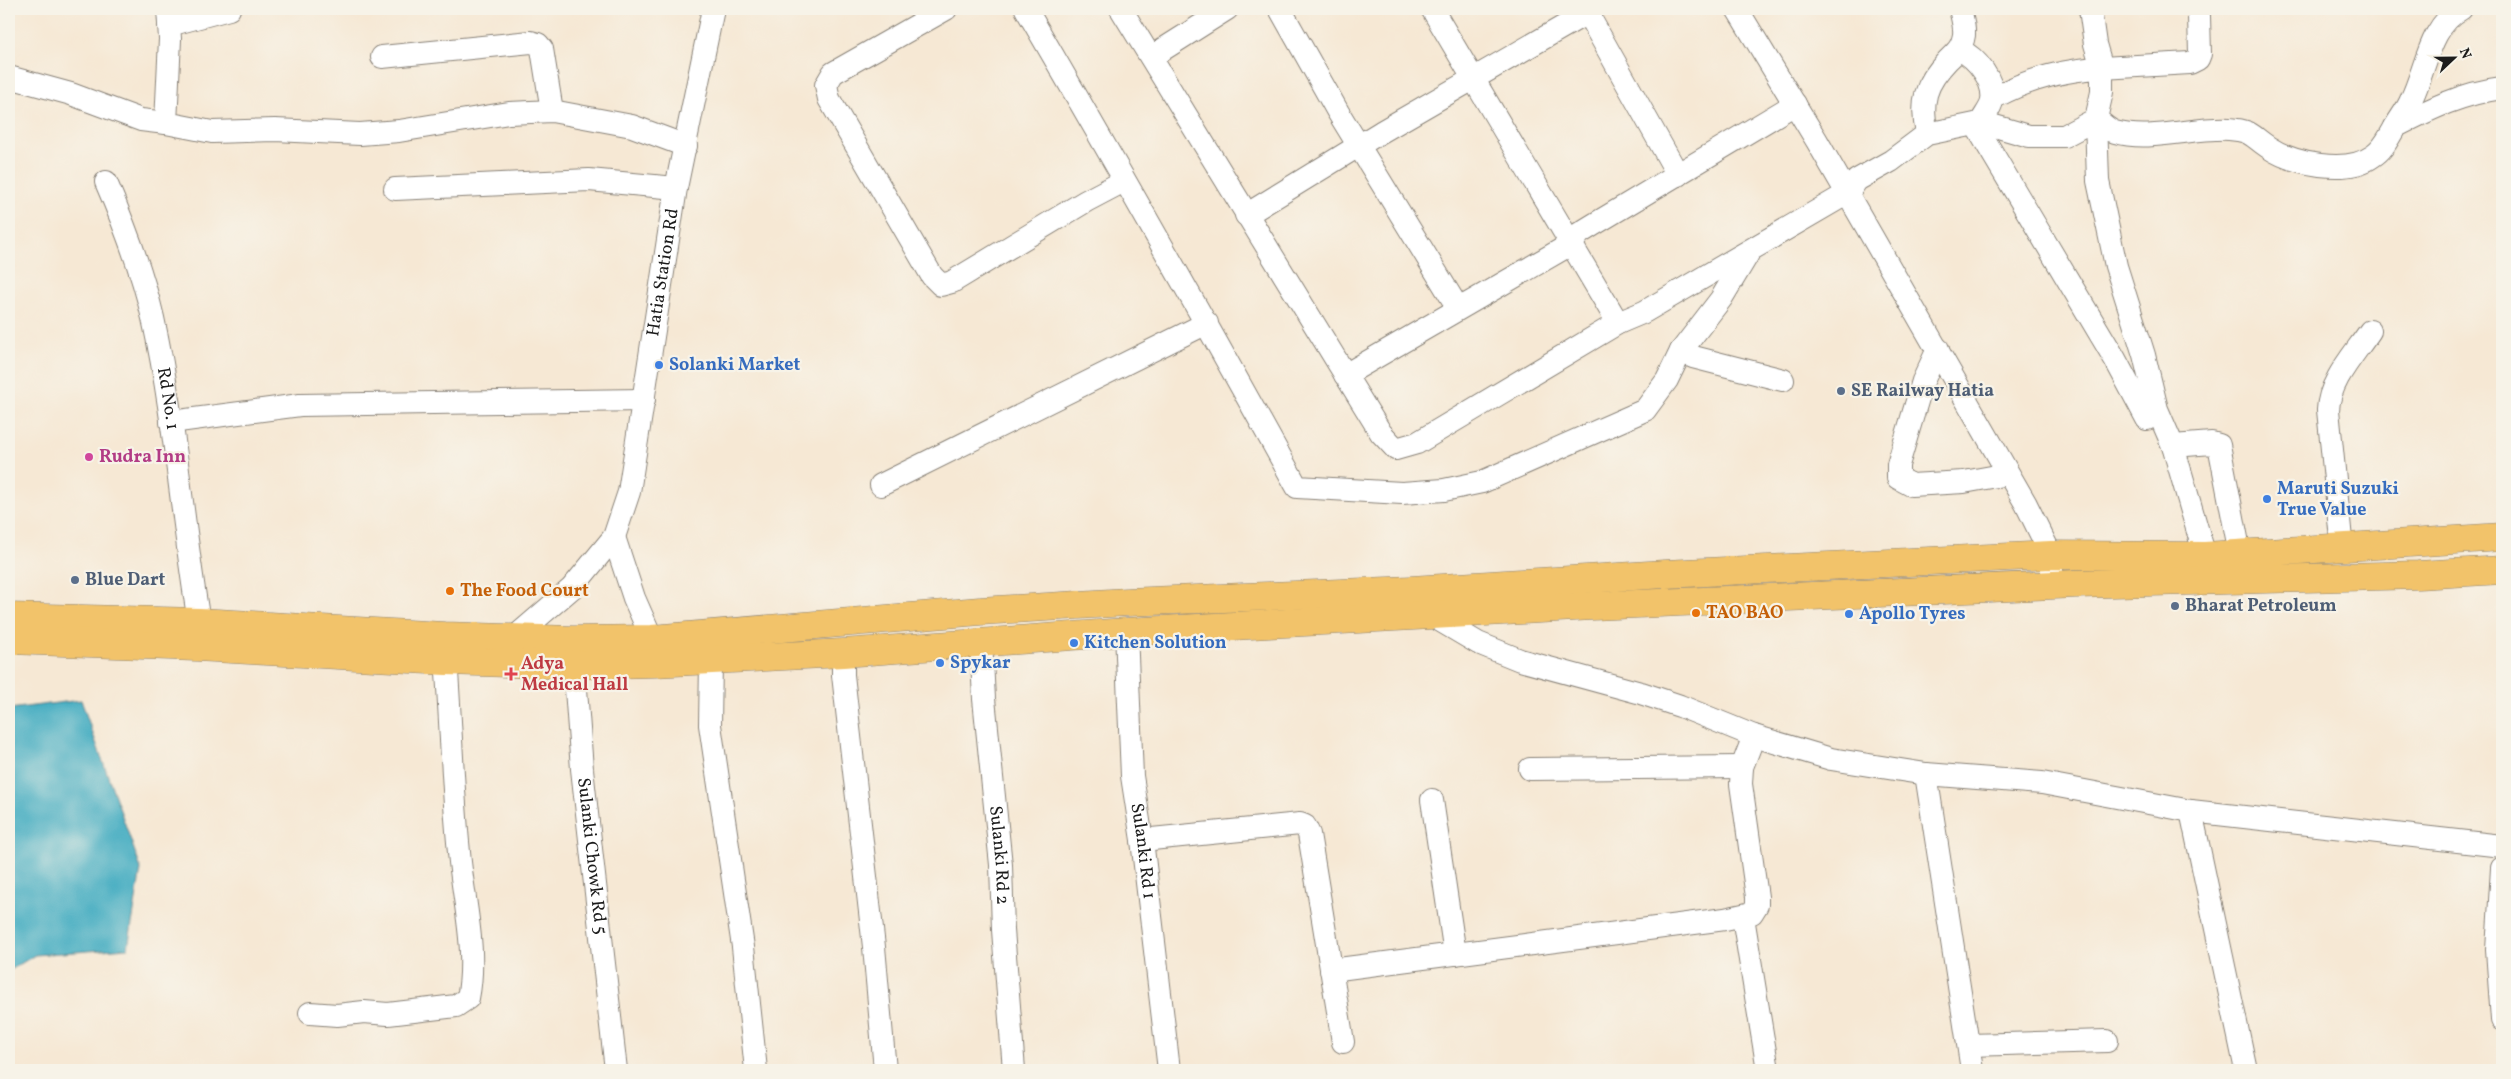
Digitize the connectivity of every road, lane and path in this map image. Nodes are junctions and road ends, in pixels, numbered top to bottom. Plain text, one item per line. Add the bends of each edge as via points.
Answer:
1 (229, 9) edge
2 (714, 9) edge
3 (946, 9) edge
4 (1026, 9) edge
5 (1121, 9) edge
6 (1227, 9) edge
7 (1280, 9) edge
8 (1432, 9) edge
9 (1737, 9) edge
10 (1960, 9) edge
11 (2090, 9) edge
12 (2461, 9) edge
13 (1589, 10) edge
14 (2199, 16) dead end
15 (169, 17) edge
16 (1960, 50) junction
17 (382, 57) dead end
18 (1151, 57) junction
19 (2102, 68) junction
20 (9, 78) edge
21 (1472, 80) junction
22 (1992, 87) junction
23 (2502, 88) edge
24 (1795, 104) junction
25 (552, 112) junction
26 (2096, 119) junction
27 (166, 123) junction
28 (1978, 123) junction
29 (2395, 127) junction
30 (1927, 134) junction
31 (686, 146) junction
32 (1359, 146) junction
33 (1678, 175) junction
34 (1124, 181) junction
35 (106, 182) dead end
36 (676, 188) junction
37 (395, 189) dead end
38 (1848, 194) junction
39 (1246, 215) junction
40 (1570, 244) junction
41 (1749, 252) junction
42 (1458, 308) junction
43 (1207, 323) junction
44 (1618, 323) junction
45 (2370, 331) dead end
46 (1938, 349) junction
47 (1681, 351) junction
48 (1345, 374) junction
49 (1783, 380) dead end
50 (644, 400) junction
51 (2147, 419) dead end
52 (171, 422) junction
53 (2172, 446) junction
54 (2008, 474) junction
55 (881, 485) dead end
56 (614, 537) junction
57 (2502, 537) edge
58 (2342, 549) junction
59 (2240, 554) junction
60 (2050, 555) junction
61 (2205, 556) junction
62 (2502, 570) edge
63 (2052, 585) junction
64 (1429, 614) junction
65 (9, 617) edge
66 (199, 622) junction
67 (1126, 632) junction
68 (9, 640) edge
69 (981, 641) junction
70 (445, 648) junction
71 (513, 650) junction
72 (653, 651) junction
73 (573, 653) junction
74 (843, 653) junction
75 (711, 661) junction
76 (1754, 736) junction
77 (1742, 767) junction
78 (1530, 769) dead end
79 (1926, 774) junction
80 (1432, 800) dead end
81 (2191, 811) junction
82 (1142, 840) junction
83 (2502, 846) edge
84 (2502, 868) edge
85 (1743, 916) junction
86 (1455, 954) junction
87 (1331, 970) junction
88 (310, 1013) dead end
89 (2502, 1020) edge
90 (2107, 1041) dead end
91 (1343, 1042) dead end
92 (1969, 1045) junction
93 (616, 1070) edge
94 (756, 1070) edge
95 (885, 1070) edge
96 (1014, 1070) edge
97 (1168, 1070) edge
98 (1768, 1070) edge
99 (1972, 1070) edge
100 (2246, 1070) edge

1 - 15 street
2 - 31 street, Hatia Station Rd
3 - 34 street via 833,73 826,85 829,99 879,188 941,286
4 - 34 street via 1090,116
5 - 18 street
6 - 18 street
7 - 32 street
8 - 21 street
9 - 24 street
10 - 16 street via 1964,34
11 - 19 street
12 - 29 street via 2451,14 2439,29 2411,100
13 - 21 street
13 - 33 street
14 - 19 street via 2198,59 2190,63
15 - 27 street
16 - 22 street via 1971,55
16 - 30 street via 1933,77 1925,94 1923,116
17 - 25 street via 531,42 538,44 542,49
18 - 39 street
19 - 22 street via 2022,84 2000,95
19 - 26 street via 2102,92
20 - 27 street via 71,94 141,120
21 - 32 street
21 - 40 street
22 - 28 street via 1992,103
23 - 29 street via 2476,91 2442,103
24 - 33 street
24 - 38 street
25 - 27 street via 509,113 360,134 275,130 212,132
25 - 31 street via 632,126
26 - 28 street via 2064,136 2029,136
26 - 29 street via 2112,132 2129,134 2227,129 2250,132 2268,148 2293,160 2336,167 2357,164 2373,156 2386,144
26 - 53 street via 2098,181 2103,214 2158,409
28 - 30 street
28 - 51 street
30 - 38 street via 1891,161 1857,180
31 - 36 street, Hatia Station Rd
32 - 39 street
32 - 42 street
33 - 40 street via 1580,234
34 - 43 street
35 - 52 street, Rd No. 1 via 126,228 152,317
36 - 37 street via 589,180
36 - 50 street, Hatia Station Rd
38 - 41 street
38 - 46 street
39 - 48 street
40 - 42 street
40 - 44 street
41 - 44 street via 1644,312
41 - 47 street via 1720,299
42 - 48 street
43 - 47 street via 1297,487 1410,492 1444,490 1482,482 1645,410 1667,380
43 - 55 street
44 - 48 street via 1417,442 1396,449 1381,433
45 - 58 street via 2328,398
46 - 54 street
46 - 54 street via 1923,381 1898,465 1898,478 1911,485 1964,482
47 - 49 street
50 - 52 street via 300,405
50 - 56 street, Hatia Station Rd via 629,492
52 - 66 street, Rd No. 1
53 - 59 street via 2219,445
53 - 61 street
54 - 60 street
56 - 71 street via 572,588
56 - 72 street
57 - 58 main road
58 - 59 main road
59 - 61 main road
60 - 61 main road
60 - 63 street
60 - 72 main road via 1068,606
62 - 63 main road
63 - 64 main road
64 - 67 main road
64 - 76 street via 1478,643 1520,660 1641,693
65 - 66 main road
66 - 70 main road
67 - 69 main road
67 - 82 street, Sulanki Rd 1 via 1132,776
68 - 70 main road via 196,647
69 - 74 main road
69 - 96 street, Sulanki Rd 2 via 1001,865
70 - 71 main road
70 - 88 street via 460,861 468,921 471,971 468,998 456,1006 388,1014
71 - 73 main road
72 - 73 main road
72 - 75 main road
73 - 93 street, Sulanki Chowk Rd 5 via 582,769
74 - 75 main road
74 - 95 street
75 - 94 street via 710,726 743,947
76 - 77 street
76 - 79 street via 1831,759
77 - 78 street
77 - 85 street via 1743,803 1757,897 1752,913
79 - 81 street via 2042,783
79 - 92 street
80 - 86 street
81 - 83 street
81 - 100 street
82 - 87 street via 1305,826 1309,834
82 - 97 street, Sulanki Rd 1
84 - 89 street via 2497,950
85 - 86 street
85 - 98 street
86 - 87 street
87 - 91 street
90 - 92 street
92 - 99 street

